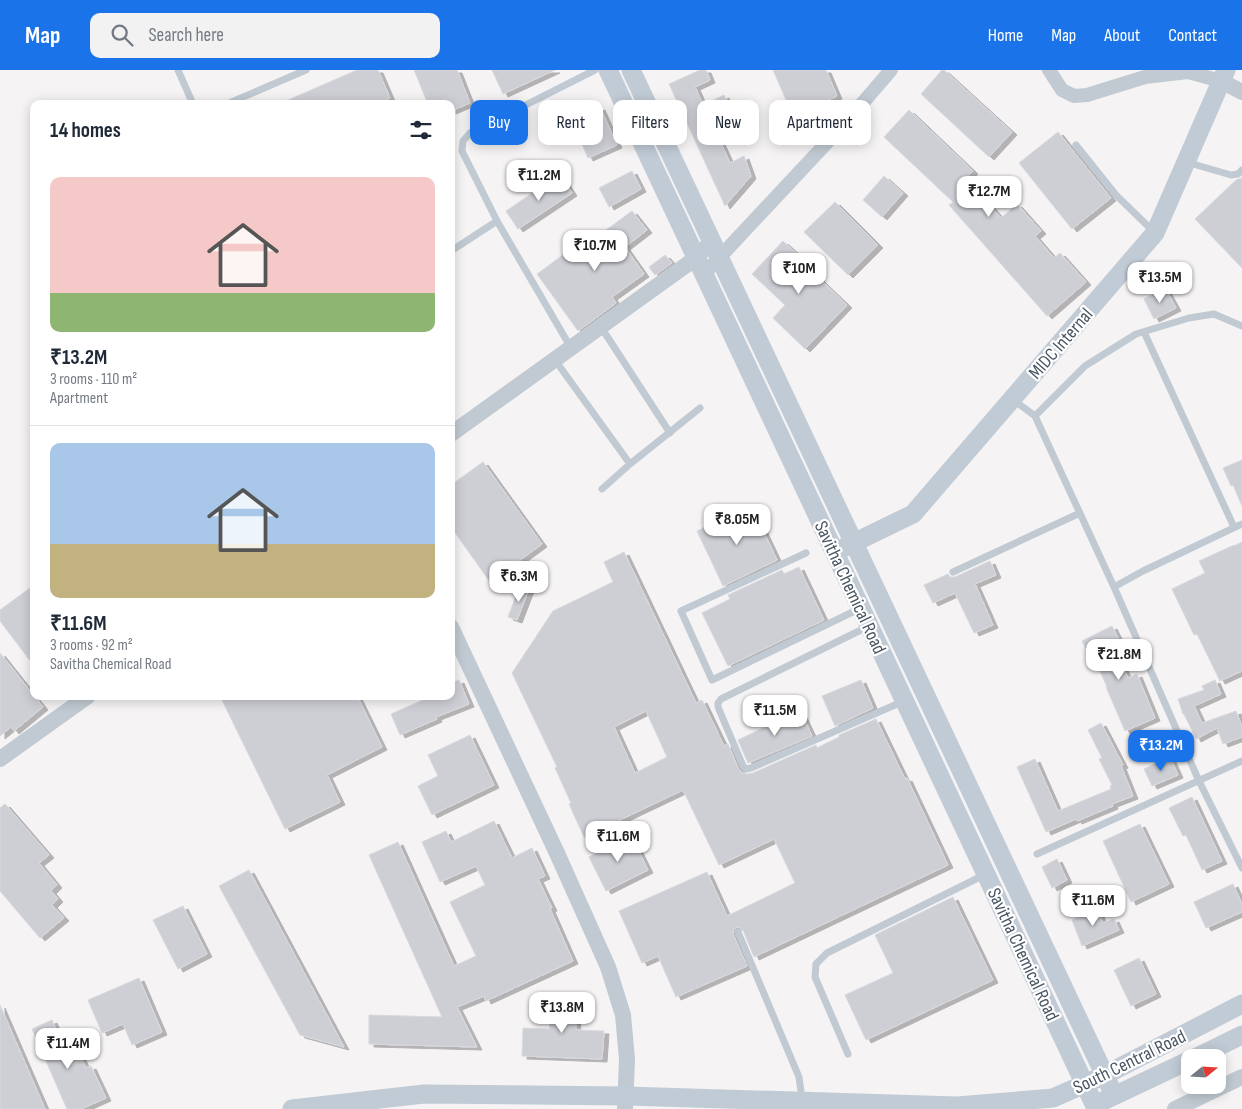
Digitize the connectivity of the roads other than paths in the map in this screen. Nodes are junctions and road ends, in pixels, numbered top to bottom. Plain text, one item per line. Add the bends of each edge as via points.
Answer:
1 (178, 70) edge
2 (306, 70) edge
3 (595, 70) edge
4 (608, 70) edge
5 (631, 70) edge
6 (891, 70) edge
7 (1049, 70) edge
8 (1224, 75) edge
9 (1242, 92) edge
10 (191, 100) edge
11 (235, 100) edge
12 (1076, 145) dead end
13 (1186, 162) junction
14 (1242, 170) edge
15 (496, 220) junction
16 (1155, 233) junction
17 (455, 248) edge
18 (716, 250) junction
19 (700, 266) junction
20 (1242, 326) edge
21 (601, 327) junction
22 (1144, 332) junction
23 (571, 348) junction
24 (555, 360) junction
25 (1012, 399) junction
26 (700, 408) dead end
27 (1035, 416) junction
28 (455, 431) edge
29 (670, 432) junction
30 (630, 464) junction
31 (602, 489) dead end
32 (1080, 513) junction
33 (1242, 524) edge
34 (1234, 527) junction
35 (854, 542) junction
36 (835, 552) junction
37 (806, 553) dead end
38 (953, 572) dead end
39 (1114, 588) junction
40 (861, 608) junction
41 (869, 626) junction
42 (455, 636) edge
43 (82, 700) edge
44 (905, 700) junction
45 (0, 760) edge
46 (1242, 761) edge
47 (1199, 781) junction
48 (1037, 854) dead end
49 (1242, 868) edge
50 (987, 874) junction
51 (738, 932) dead end
52 (1242, 1004) edge
53 (1242, 1035) edge
54 (1213, 1049) edge
55 (848, 1054) dead end
56 (1181, 1064) edge
57 (1105, 1076) junction
58 (1242, 1077) edge
59 (1086, 1084) junction
60 (1114, 1095) junction
61 (802, 1101) junction
62 (626, 1102) edge
63 (1091, 1107) edge
64 (292, 1109) edge
65 (1175, 1109) edge

1 - 10 lane
2 - 11 lane
3 - 15 lane via 470,133 464,141 462,151
4 - 19 main road, Savitha Chemical Road
5 - 18 main road, Savitha Chemical Road
6 - 18 street via 848,120
7 - 8 street via 1062,90 1074,96 1087,96 1145,77 1188,72
8 - 9 street
8 - 13 main road, MIDC Internal
12 - 16 lane via 1116,195
13 - 14 lane via 1231,175
13 - 16 main road, MIDC Internal
15 - 17 lane
15 - 23 lane
16 - 25 main road, MIDC Internal
18 - 19 street
18 - 35 main road, Savitha Chemical Road
19 - 21 street
19 - 36 main road, Savitha Chemical Road
20 - 22 lane via 1214,314
21 - 23 street
21 - 29 lane
22 - 27 lane via 1085,366
22 - 34 lane
23 - 24 street
24 - 28 street
24 - 30 lane
25 - 27 lane
25 - 35 main road, MIDC Internal via 913,514
26 - 29 lane
27 - 32 lane
29 - 30 lane
30 - 31 lane
32 - 38 lane
32 - 39 lane
33 - 34 lane
34 - 39 lane
35 - 36 main road, MIDC Internal
35 - 57 main road, Savitha Chemical Road
36 - 40 main road, Savitha Chemical Road
37 - 40 lane via 681,611 712,680
39 - 47 lane
40 - 41 main road, Savitha Chemical Road
41 - 44 main road, Savitha Chemical Road
41 - 44 lane via 718,702 743,766 751,768
42 - 62 street via 608,967 623,1016 628,1059
43 - 45 street
44 - 50 main road, Savitha Chemical Road
46 - 47 lane
47 - 48 lane
47 - 49 lane
50 - 55 lane via 827,953 816,964 815,977
50 - 59 main road, Savitha Chemical Road
51 - 61 lane via 799,1077
52 - 57 main road, South Central Road
53 - 54 main road, South Central Road
56 - 60 main road, South Central Road
57 - 59 main road, South Central Road
57 - 60 main road, Savitha Chemical Road
58 - 65 street
59 - 61 main road, South Central Road via 1053,1098 958,1106
59 - 63 main road, Savitha Chemical Road
60 - 63 main road, South Central Road
61 - 62 main road, South Central Road
62 - 64 main road, South Central Road via 424,1094

